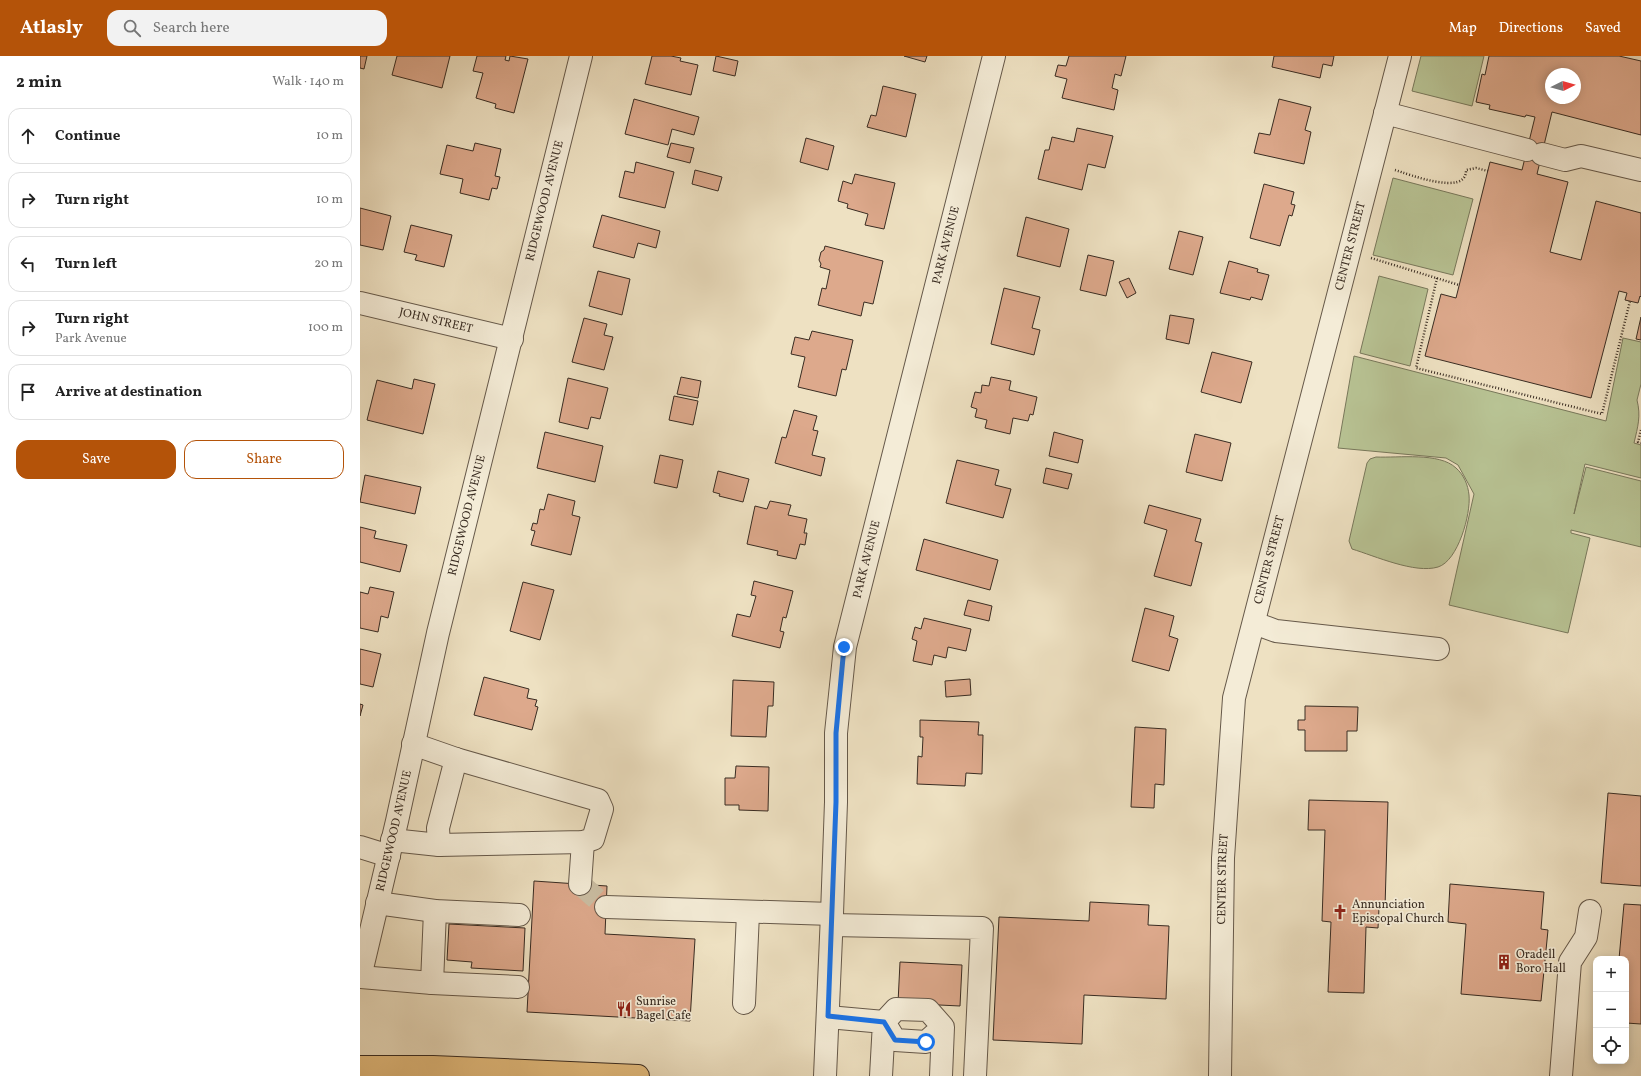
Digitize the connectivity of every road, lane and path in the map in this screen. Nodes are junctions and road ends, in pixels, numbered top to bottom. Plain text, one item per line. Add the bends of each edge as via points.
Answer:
1 (581, 56) edge
2 (994, 56) edge
3 (1400, 56) edge
4 (1385, 113) junction
5 (1394, 170) dead end
6 (1641, 170) edge
7 (1488, 171) dead end
8 (1365, 256) dead end
9 (1437, 278) junction
10 (1459, 285) dead end
11 (1630, 301) dead end
12 (360, 303) edge
13 (512, 339) junction
14 (1641, 430) edge
15 (1641, 443) edge
16 (1254, 623) junction
17 (1438, 649) dead end
18 (413, 744) junction
19 (456, 759) junction
20 (583, 842) junction
21 (439, 845) junction
22 (360, 847) edge
23 (391, 848) junction
24 (580, 884) dead end
25 (377, 903) junction
26 (606, 907) tunnel mouth
27 (435, 911) junction
28 (1590, 911) dead end
29 (748, 913) junction
30 (519, 915) dead end
31 (832, 920) junction
32 (360, 977) edge
33 (432, 983) junction
34 (518, 987) dead end
35 (744, 1003) dead end
36 (828, 1016) junction
37 (884, 1022) junction
38 (943, 1027) junction
39 (360, 1067) edge
40 (433, 1072) edge
41 (555, 1074) edge
42 (638, 1076) edge
43 (824, 1076) edge
44 (881, 1076) edge
45 (941, 1076) edge
46 (975, 1076) edge
47 (1220, 1076) edge
48 (1561, 1076) edge

1 - 13 street, RIDGEWOOD AVENUE
2 - 31 street, PARK AVENUE via 844,647 836,733
3 - 4 street, CENTER STREET
4 - 6 street via 1565,160 1581,156
4 - 16 street, CENTER STREET
5 - 7 path via 1446,184 1462,180 1466,170 1476,168
8 - 9 path
9 - 10 path
9 - 11 path via 1416,368 1602,414
12 - 13 street, JOHN STREET
13 - 18 street, RIDGEWOOD AVENUE via 438,633
14 - 15 path via 1638,442
16 - 17 street via 1276,631
16 - 47 street, CENTER STREET via 1234,698 1223,858
18 - 19 street
18 - 23 street, RIDGEWOOD AVENUE
19 - 20 street via 598,800 602,809 593,839
19 - 21 street via 438,828
20 - 21 street
20 - 24 street
21 - 23 street
22 - 23 street
23 - 25 street, RIDGEWOOD AVENUE
25 - 27 street
25 - 32 street, RIDGEWOOD AVENUE
26 - 29 street
27 - 30 street
27 - 33 street
28 - 48 street via 1586,937 1570,962
29 - 31 street
29 - 35 street
31 - 36 street, PARK AVENUE
31 - 46 street via 982,928
32 - 33 street
33 - 34 street
36 - 37 street
36 - 43 street, PARK AVENUE
37 - 38 street via 896,1009 928,1010
37 - 38 street via 895,1040 926,1042
37 - 44 street
38 - 45 street
39 - 40 main road
40 - 41 main road
41 - 42 main road

